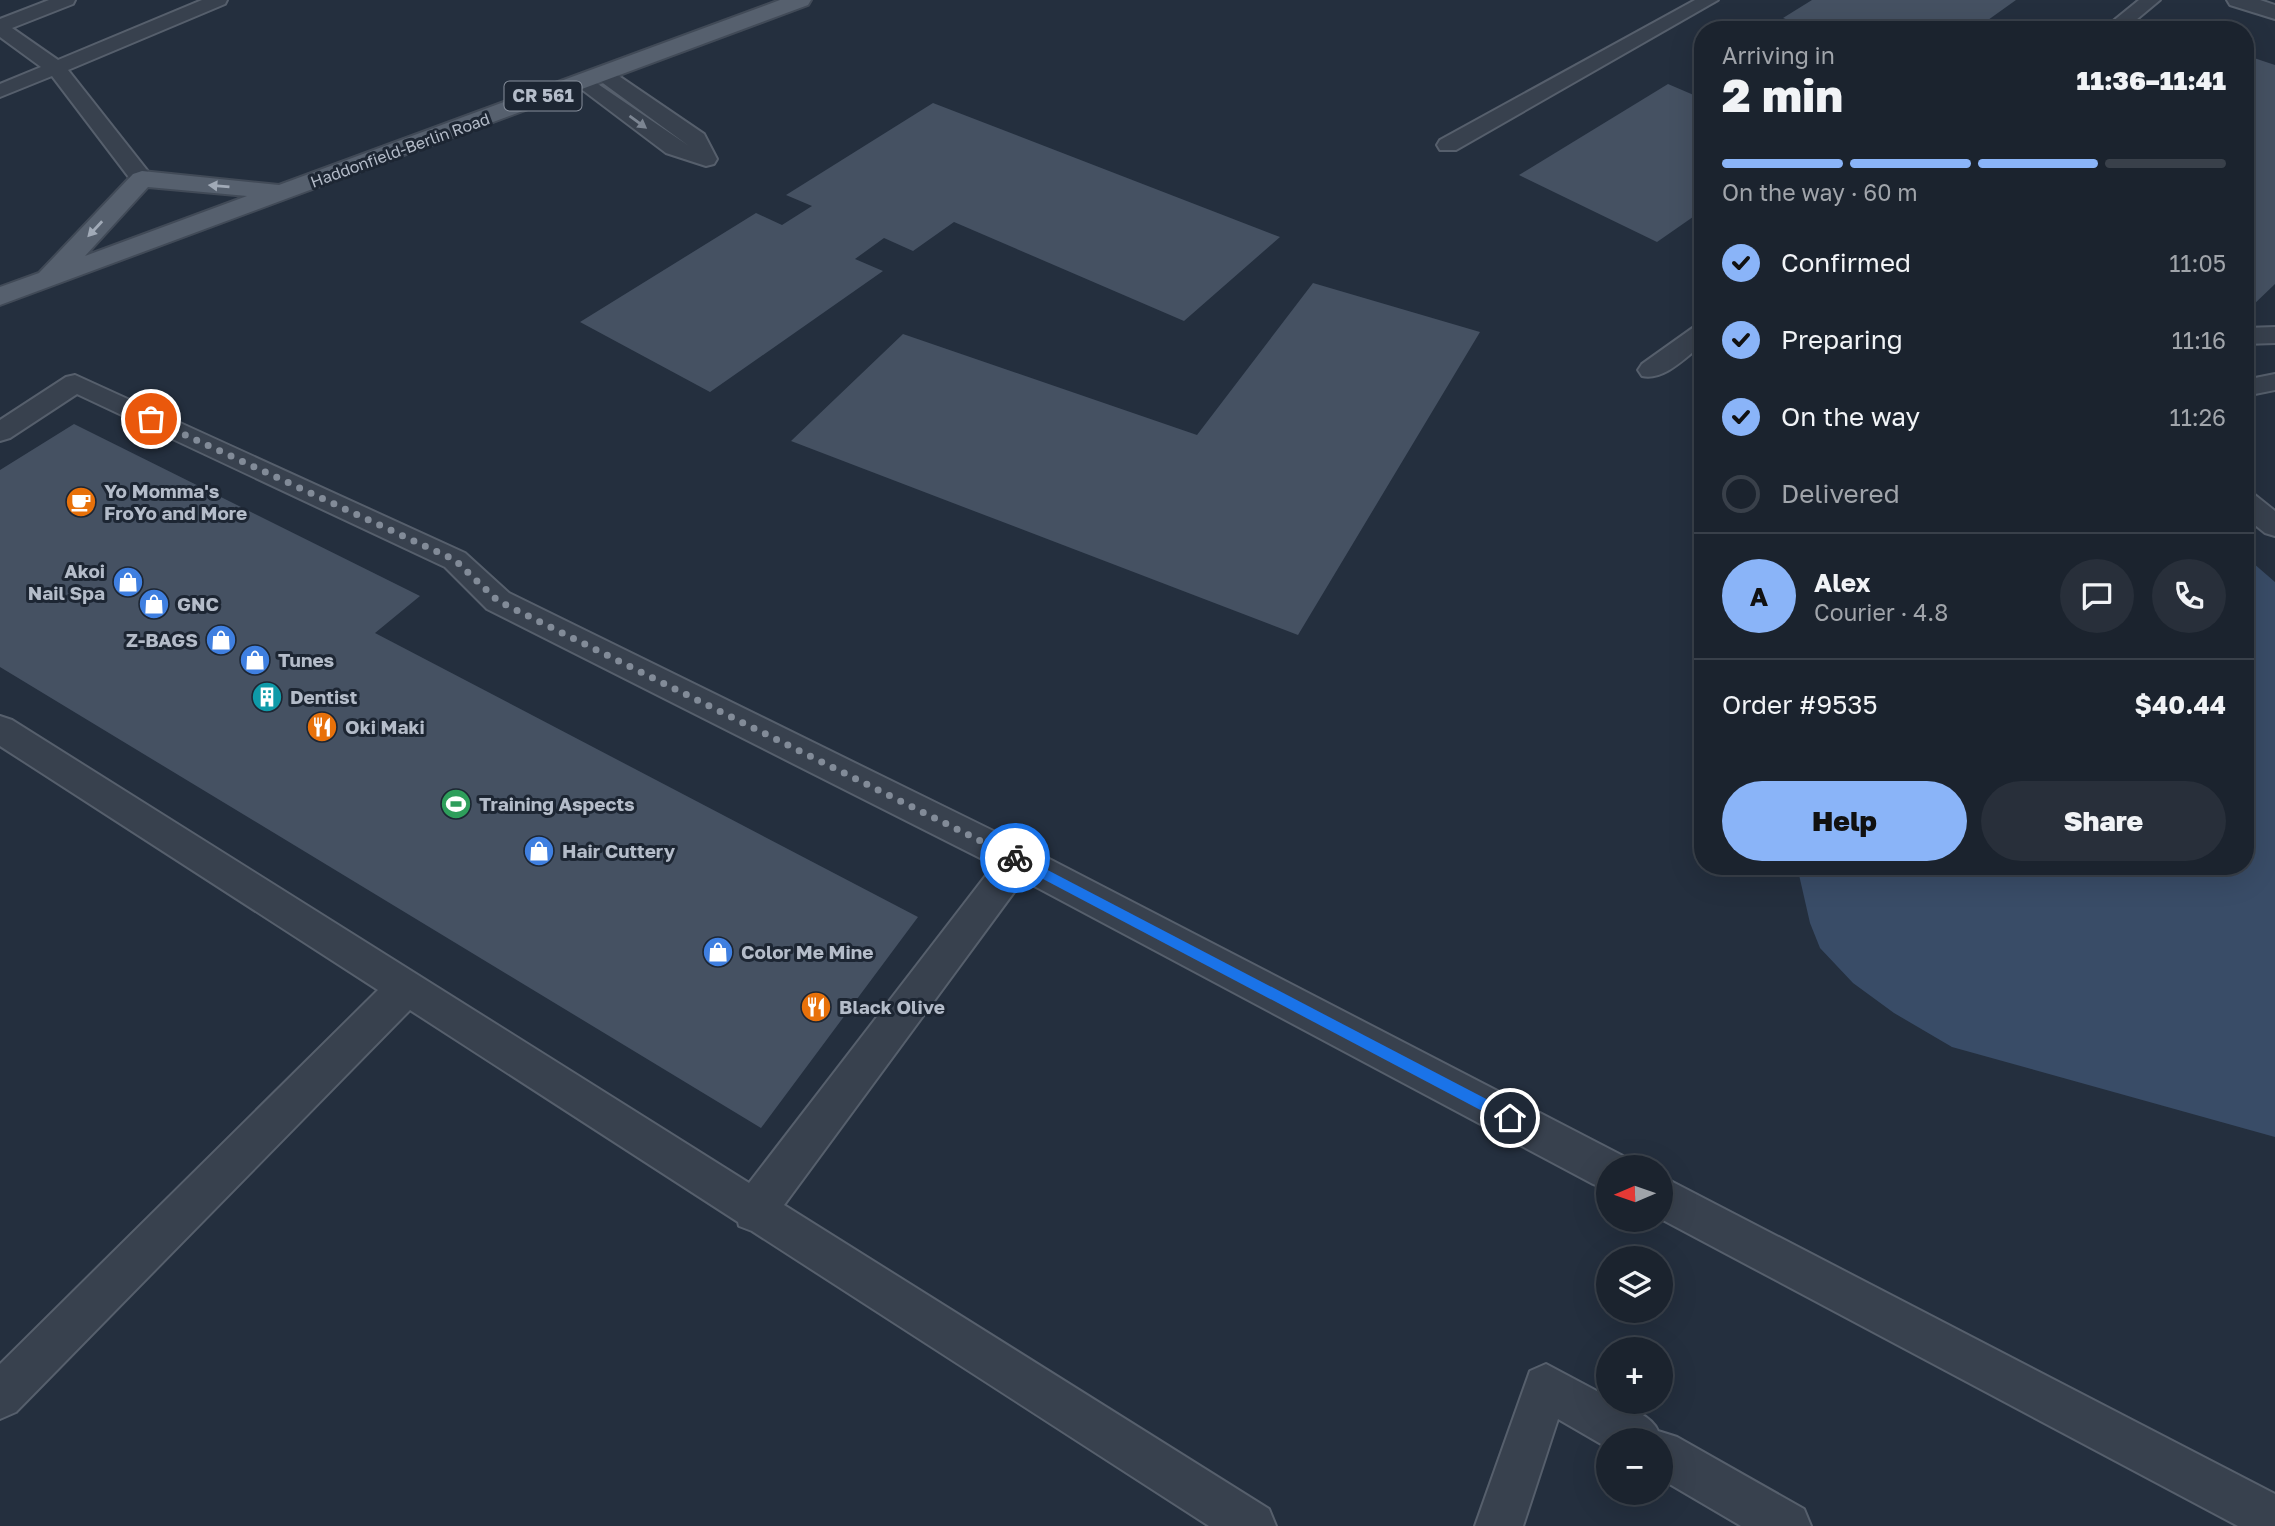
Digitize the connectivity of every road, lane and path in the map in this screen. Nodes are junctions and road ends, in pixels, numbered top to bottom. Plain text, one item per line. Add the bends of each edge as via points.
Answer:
1 (66, 0) edge
2 (218, 0) edge
3 (800, 0) edge
4 (1709, 0) edge
5 (2151, 0) edge
6 (2238, 0) edge
7 (2275, 12) edge
8 (2123, 21) edge
9 (0, 27) edge
10 (56, 68) junction
11 (593, 78) junction
12 (0, 91) edge
13 (1448, 145) dead end
14 (142, 179) junction
15 (286, 192) junction
16 (46, 281) junction
17 (0, 297) edge
18 (2275, 335) edge
19 (2254, 336) edge
20 (1694, 339) edge
21 (1651, 370) dead end
22 (2275, 382) edge
23 (2254, 386) edge
24 (0, 432) edge
25 (2254, 509) edge
26 (2275, 526) edge
27 (0, 729) edge
28 (1018, 860) junction
29 (405, 989) junction
30 (1596, 1164) edge
31 (1673, 1204) edge
32 (754, 1211) junction
33 (0, 1396) edge
34 (1618, 1428) edge
35 (1673, 1460) edge
36 (2275, 1520) edge
37 (1252, 1526) edge
38 (1499, 1526) edge
39 (1787, 1526) edge

1 - 9 lane
2 - 10 lane
3 - 11 main road, Haddonfield-Berlin Road / CR 561
4 - 13 lane
5 - 8 lane
6 - 7 street
9 - 10 lane
10 - 12 lane
10 - 14 lane
11 -> 11 lane via 674,148 706,159 696,139
11 - 15 main road, Haddonfield-Berlin Road / CR 561
15 -> 14 main road
14 -> 16 main road
15 - 16 main road, Haddonfield-Berlin Road / CR 561
16 - 17 main road, Haddonfield-Berlin Road / CR 561
18 - 19 lane
20 - 21 lane
22 - 23 lane
24 - 28 lane via 75,383 455,560 498,601
25 - 26 lane
27 - 29 lane
28 - 30 lane
28 - 32 lane
29 - 32 lane
29 - 33 lane
31 - 36 lane
32 - 37 lane
34 - 38 lane via 1546,1387
35 - 39 lane

